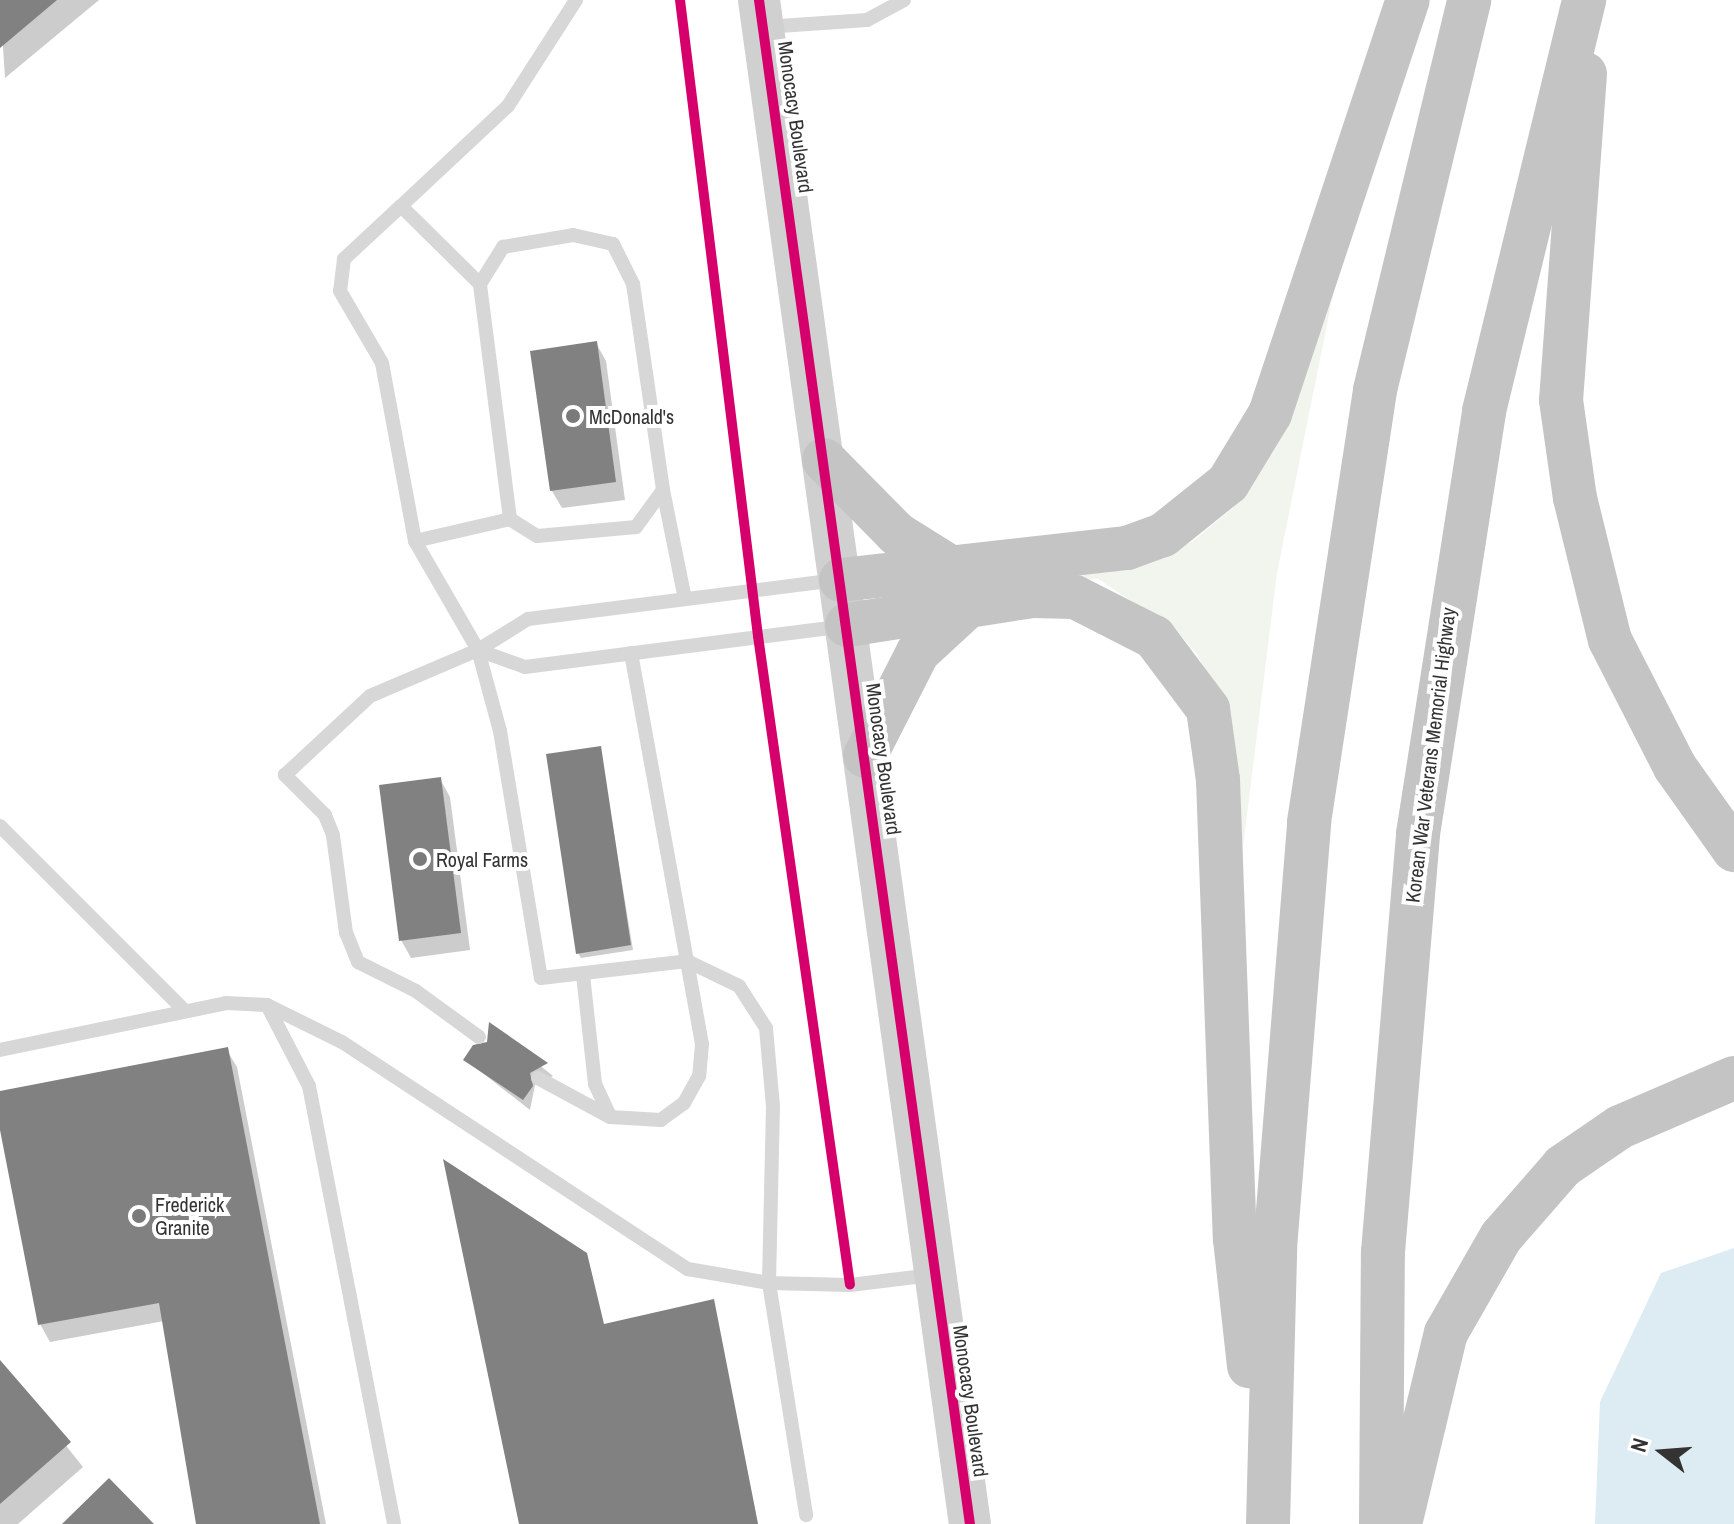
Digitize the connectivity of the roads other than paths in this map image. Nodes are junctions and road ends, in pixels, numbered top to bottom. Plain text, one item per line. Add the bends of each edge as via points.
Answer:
1 (576, 0) edge
2 (904, 0) edge
3 (1408, 0) edge
4 (1469, 0) edge
5 (1584, 0) edge
6 (1592, 0) edge
7 (762, 14) edge
8 (401, 206) junction
9 (480, 284) junction
10 (824, 460) junction
11 (663, 490) junction
12 (510, 519) junction
13 (415, 541) junction
14 (841, 580) junction
15 (961, 587) junction
16 (685, 599) junction
17 (847, 625) junction
18 (478, 650) junction
19 (631, 653) junction
20 (865, 756) junction
21 (0, 826) edge
22 (1734, 850) edge
23 (687, 961) junction
24 (583, 975) junction
25 (267, 1005) junction
26 (185, 1011) junction
27 (479, 1037) dead end
28 (0, 1050) edge
29 (538, 1078) dead end
30 (1734, 1078) edge
31 (610, 1117) junction
32 (935, 1275) junction
33 (769, 1283) junction
34 (806, 1515) dead end
35 (394, 1524) edge
36 (970, 1524) edge
37 (1267, 1524) edge
38 (1381, 1524) edge
39 (1400, 1524) edge

1 - 8 lane via 508,106
2 - 7 lane via 867,20
3 - 15 highway via 1270,414 1228,483 1163,535
4 - 37 highway via 1375,390 1311,806 1275,1248
5 - 38 highway, Korean War Veterans Memorial Highway via 1484,411 1428,759 1394,1071
6 - 22 highway via 1561,400 1575,498 1610,640 1675,767
7 - 10 main road, Monocacy Boulevard
8 - 9 lane
8 - 13 lane via 344,259 340,291 382,363
9 - 11 lane via 503,247 573,235 613,244 633,284
9 - 12 lane
10 - 14 main road, Monocacy Boulevard
10 - 15 highway via 897,534
11 - 12 lane via 636,527 596,536 537,536
11 - 16 lane
12 - 13 lane
13 - 18 lane
14 - 15 highway
14 - 16 lane
14 - 17 main road, Monocacy Boulevard
15 - 17 highway
15 - 20 highway via 918,652
15 - 37 highway via 1075,597 1121,614 1184,668 1208,709 1218,780 1235,1239
16 - 18 lane via 528,619
17 - 19 lane
17 - 20 main road, Monocacy Boulevard
18 - 19 lane via 525,667
18 - 24 lane via 500,731 541,978
18 - 27 lane via 370,696 285,775 325,815 333,835 346,933 358,962 416,991
19 - 23 lane
20 - 32 main road, Monocacy Boulevard
21 - 26 lane
23 - 24 lane
23 - 31 lane via 702,1044 699,1076 684,1103 661,1120
23 - 33 lane via 739,986 766,1028 773,1106
24 - 31 lane via 595,1084
25 - 26 lane
25 - 33 lane via 342,1042 688,1269
25 - 35 lane via 309,1086
26 - 28 lane
29 - 31 lane
30 - 39 highway via 1620,1127 1563,1166 1501,1237 1446,1333
32 - 33 lane via 850,1285
32 - 36 main road, Monocacy Boulevard
33 - 34 lane

